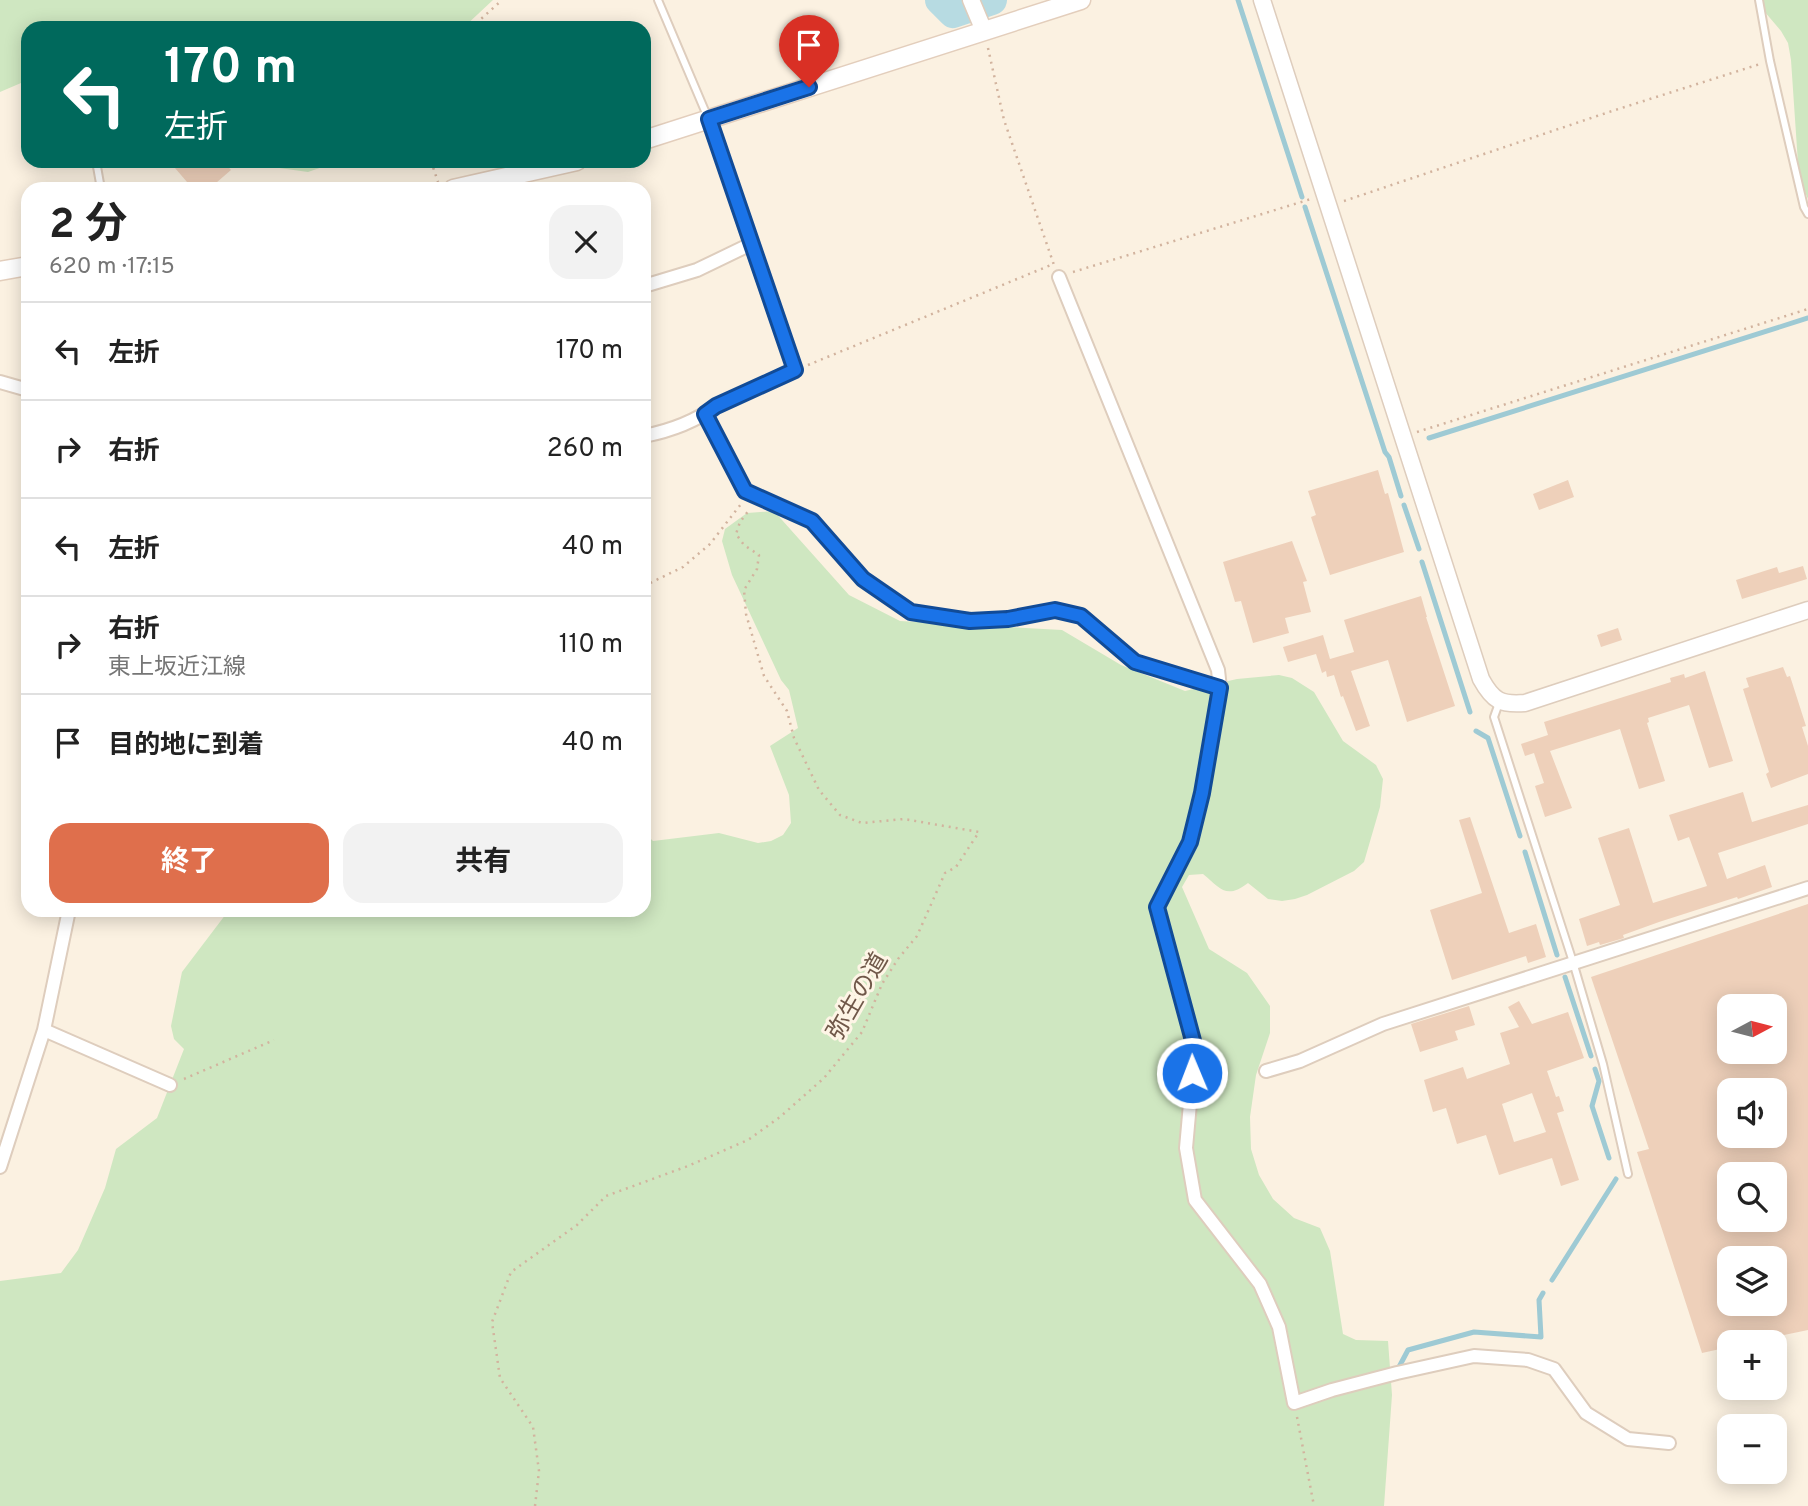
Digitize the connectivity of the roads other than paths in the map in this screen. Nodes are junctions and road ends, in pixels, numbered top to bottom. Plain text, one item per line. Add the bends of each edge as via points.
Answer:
1 (658, 0) edge
2 (971, 0) edge
3 (1081, 0) edge
4 (1262, 0) edge
5 (1759, 0) edge
6 (981, 24) junction
7 (709, 119) junction
8 (651, 138) edge
9 (546, 168) edge
10 (484, 182) edge
11 (1808, 214) edge
12 (751, 244) junction
13 (21, 267) edge
14 (0, 271) edge
15 (1059, 277) road end
16 (651, 284) edge
17 (0, 382) edge
18 (21, 388) edge
19 (705, 414) junction
20 (651, 435) edge
21 (1808, 610) edge
22 (1220, 688) junction
23 (1499, 701) junction
24 (1808, 888) edge
25 (68, 917) edge
26 (1573, 962) junction
27 (44, 1030) junction
28 (1266, 1071) dead end
29 (170, 1085) road end
30 (0, 1167) edge
31 (1628, 1174) dead end
32 (1669, 1443) dead end

1 - 7 lane
2 - 6 street
3 - 6 main road
4 - 23 street via 1481,679
5 - 11 lane
6 - 7 main road
7 - 8 main road
7 - 12 street
9 - 10 main road
12 - 16 street via 697,270
12 - 19 street via 795,370
13 - 14 main road
15 - 22 street via 1219,670
17 - 18 street
19 - 20 street
19 - 22 street via 745,491 812,521 863,579 911,612 970,621 1055,610 1081,616 1135,662
21 - 23 street via 1541,698 1510,704
22 - 32 street via 1190,842 1157,907 1195,1048 1186,1148 1195,1199 1260,1283 1279,1327 1294,1403 1474,1356 1528,1360 1553,1368 1587,1413 1628,1439
23 - 26 lane via 1494,718
24 - 26 street
25 - 27 street
26 - 28 street via 1383,1024
26 - 31 lane
27 - 29 street
27 - 30 street

